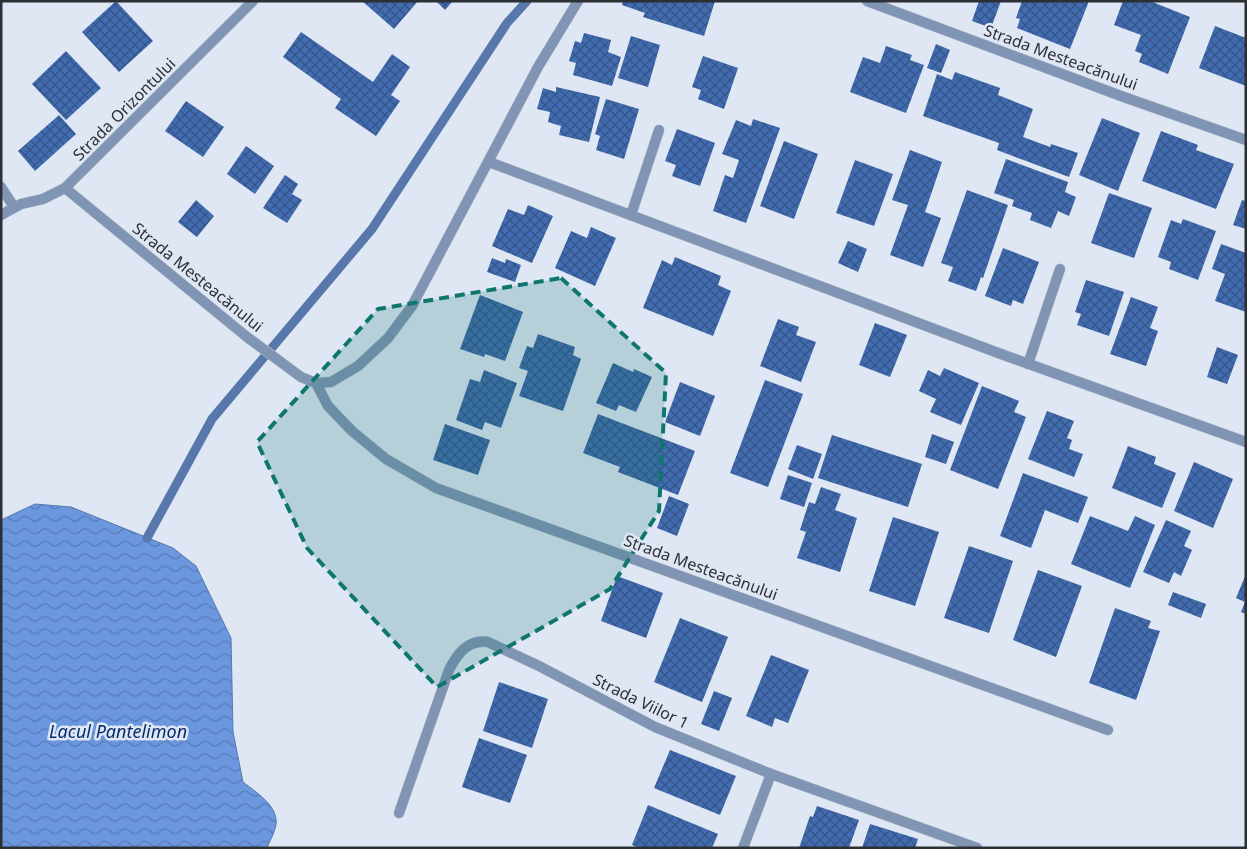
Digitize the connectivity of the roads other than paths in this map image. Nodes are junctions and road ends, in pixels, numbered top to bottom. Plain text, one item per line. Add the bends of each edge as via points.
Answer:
1 (253, 1) edge
2 (578, 1) edge
3 (867, 1) edge
4 (659, 130) dead end
5 (1246, 140) edge
6 (488, 162) junction
7 (1, 188) edge
8 (65, 188) junction
9 (14, 207) junction
10 (1, 215) edge
11 (631, 215) junction
12 (1060, 269) dead end
13 (1028, 364) junction
14 (316, 383) junction
15 (1246, 442) edge
16 (1108, 730) dead end
17 (771, 774) junction
18 (400, 813) dead end
19 (973, 847) edge
20 (743, 848) edge

1 - 8 street, Strada Orizontului
2 - 6 street via 538,67
3 - 5 street, Strada Mesteacănului
4 - 11 street
6 - 11 street
6 - 14 street via 421,292 393,332 371,356 348,373 331,382
7 - 9 street
8 - 9 street, Strada Orizontului via 43,199
8 - 14 street, Strada Mesteacănului via 247,337 301,377
9 - 10 street, Strada Orizontului
11 - 13 street
12 - 13 street
13 - 15 street
14 - 16 street, Strada Mesteacănului via 328,406 352,430 386,459 436,488
17 - 18 street, Strada Viilor 1 via 655,727 517,656 481,641 469,644 455,658 449,670
17 - 19 street, Strada Viilor 1
17 - 20 street

